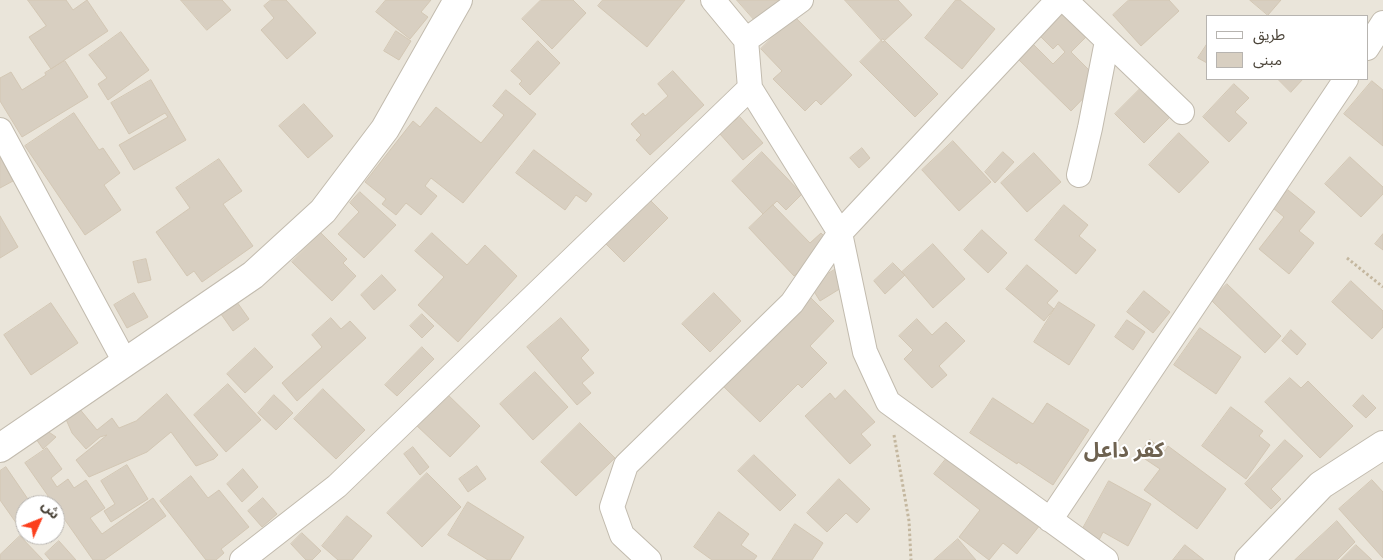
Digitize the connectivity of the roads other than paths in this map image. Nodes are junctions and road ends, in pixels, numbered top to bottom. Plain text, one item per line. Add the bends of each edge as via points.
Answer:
1 (458, 0) edge
2 (713, 0) edge
3 (801, 0) edge
4 (1058, 0) edge
5 (1065, 0) edge
6 (1383, 23) edge
7 (746, 40) junction
8 (1107, 41) junction
9 (1368, 46) edge
10 (1345, 80) edge
11 (750, 88) junction
12 (1182, 112) dead end
13 (0, 130) edge
14 (1079, 175) dead end
15 (840, 232) junction
16 (125, 362) junction
17 (1383, 446) edge
18 (0, 448) edge
19 (1050, 520) junction
20 (242, 560) edge
21 (649, 560) edge
22 (1106, 560) edge
23 (1249, 560) edge

1 - 16 street via 385,129 323,211 253,275
2 - 7 street
3 - 7 street
4 - 15 street
5 - 8 street
6 - 9 street
7 - 11 street
8 - 12 street
8 - 14 street
10 - 19 street
11 - 15 street
11 - 20 street via 337,486
13 - 16 street
15 - 19 street via 864,352 888,402
15 - 21 street via 792,303 626,465 612,507 622,535
16 - 18 street
17 - 23 street via 1321,485
19 - 22 street

